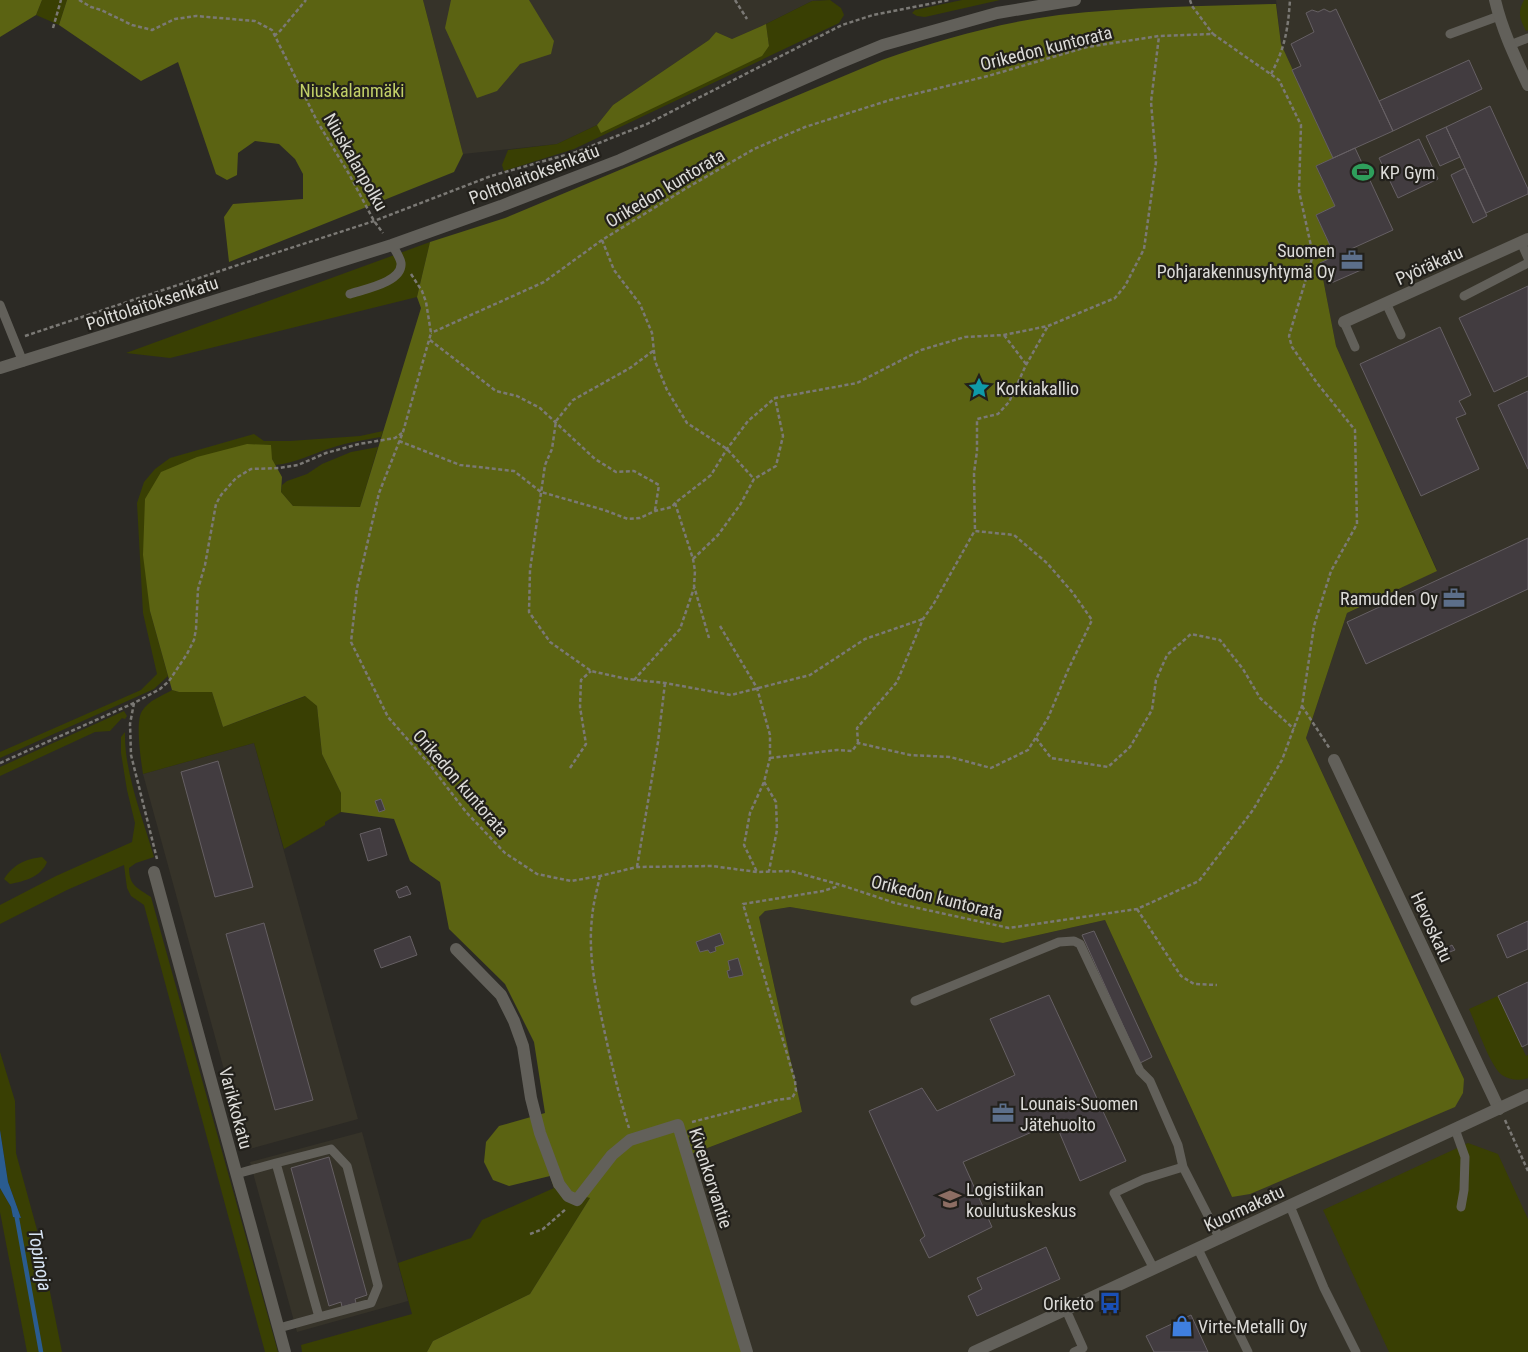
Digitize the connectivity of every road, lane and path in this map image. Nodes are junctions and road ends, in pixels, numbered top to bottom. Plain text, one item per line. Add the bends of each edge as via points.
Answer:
1 (61, 0) edge
2 (79, 0) edge
3 (306, 0) edge
4 (735, 0) edge
5 (949, 0) edge
6 (1075, 0) edge
7 (1190, 0) edge
8 (1290, 0) edge
9 (1495, 0) edge
10 (1499, 16) junction
11 (747, 19) dead end
12 (53, 28) dead end
13 (1213, 34) junction
14 (1450, 34) dead end
15 (274, 36) junction
16 (1159, 36) junction
17 (1528, 38) edge
18 (1510, 45) junction
19 (1271, 74) junction
20 (1528, 85) edge
21 (374, 221) junction
22 (602, 240) junction
23 (1524, 241) edge
24 (392, 245) junction
25 (1528, 258) edge
26 (401, 262) junction
27 (1528, 263) edge
28 (350, 294) dead end
29 (1464, 296) dead end
30 (1386, 303) junction
31 (0, 305) edge
32 (1344, 322) joint
33 (1048, 326) junction
34 (431, 333) junction
35 (1004, 335) junction
36 (1401, 335) dead end
37 (15, 340) junction
38 (430, 340) junction
39 (1355, 347) dead end
40 (653, 351) junction
41 (23, 362) junction
42 (1026, 365) junction
43 (0, 368) edge
44 (775, 398) junction
45 (556, 420) junction
46 (403, 432) junction
47 (399, 441) junction
48 (727, 449) junction
49 (754, 479) junction
50 (542, 492) junction
51 (675, 503) junction
52 (655, 510) junction
53 (974, 531) junction
54 (693, 559) junction
55 (694, 586) junction
56 (923, 619) junction
57 (720, 626) dead end
58 (710, 638) dead end
59 (591, 671) junction
60 (634, 680) junction
61 (665, 683) junction
62 (757, 688) junction
63 (134, 703) junction
64 (1302, 706) junction
65 (1294, 729) junction
66 (1036, 738) junction
67 (858, 744) junction
68 (770, 758) junction
69 (1334, 760) joint
70 (0, 763) edge
71 (570, 768) dead end
72 (764, 782) junction
73 (637, 867) junction
74 (154, 872) joint
75 (757, 872) junction
76 (769, 872) junction
77 (600, 876) junction
78 (841, 885) junction
79 (1137, 909) junction
80 (456, 949) dead end
81 (1217, 985) dead end
82 (915, 1001) dead end
83 (1528, 1095) edge
84 (1499, 1108) junction
85 (678, 1125) junction
86 (1455, 1129) junction
87 (630, 1140) junction
88 (276, 1163) junction
89 (1182, 1167) junction
90 (1528, 1171) edge
91 (236, 1174) junction
92 (577, 1200) junction
93 (1290, 1206) junction
94 (1461, 1207) dead end
95 (530, 1234) dead end
96 (1220, 1239) junction
97 (1198, 1249) junction
98 (1154, 1270) junction
99 (1066, 1310) junction
100 (319, 1317) junction
101 (278, 1328) junction
102 (285, 1352) edge
103 (747, 1352) edge
104 (974, 1352) edge
105 (1074, 1352) edge
106 (1248, 1352) edge
107 (1356, 1352) edge

1 - 12 path
2 - 15 path, Niuskalanpolku via 132,25 152,30 175,18 196,16 255,21 272,30
3 - 15 path
4 - 11 path
5 - 21 path via 842,25 647,124 576,152 491,176
6 - 24 street, Polttolaitoksenkatu via 998,13 883,45 620,160
7 - 13 path
8 - 19 path via 1288,30
9 - 10 street
10 - 14 lane
10 - 18 street
13 - 16 path, Orikedon kuntorata
13 - 19 path, Orikedon kuntorata
15 - 21 path, Niuskalanpolku
16 - 22 path, Orikedon kuntorata via 1087,46 805,127 754,149
16 - 33 path via 1151,102 1156,162 1144,249 1125,286 1114,298
17 - 18 lane
18 - 20 street
19 - 64 path, Orikedon kuntorata via 1280,80 1301,125 1299,191 1312,254 1289,336 1292,347 1317,383 1355,430 1357,524 1331,571 1314,626
21 - 24 path, Niuskalanpolku
21 - 37 path
22 - 34 path, Orikedon kuntorata via 544,282
22 - 40 path via 614,270 640,304 652,333
23 - 25 lane
23 - 30 street, Pyöräkatu
24 - 26 lane
24 - 41 street, Polttolaitoksenkatu
26 - 28 lane via 394,279
26 - 34 path, Orikedon kuntorata via 422,291
27 - 29 lane
30 - 32 street, Pyöräkatu
30 - 36 lane
31 - 37 lane
32 - 39 lane
33 - 35 path
33 - 42 path
34 - 38 path, Orikedon kuntorata
35 - 42 path
35 - 44 path via 965,337 921,350 857,383
37 - 41 lane
38 - 45 path via 496,391 517,396
38 - 46 path, Orikedon kuntorata
40 - 45 path via 573,400
40 - 48 path via 666,390 687,423
41 - 43 street, Polttolaitoksenkatu
42 - 53 path via 1004,408 998,414 976,419
44 - 48 path via 748,420
44 - 49 path via 783,436 776,466
45 - 50 path
45 - 52 path via 595,459 616,472 634,471 659,485
46 - 47 path, Orikedon kuntorata
46 - 63 path via 395,438 342,448 298,465 251,469 232,482 221,495 213,514 198,589 196,629 188,654 169,681
47 - 50 path via 460,466 514,471
47 - 77 path, Orikedon kuntorata via 380,493 356,588 351,642 388,717 466,812 505,853 537,874 571,881
48 - 49 path
48 - 51 path via 711,474
49 - 54 path via 718,535
50 - 52 path via 628,519 640,518
50 - 59 path via 530,570 529,612 550,642
51 - 52 path via 672,507
51 - 54 path
53 - 56 path
53 - 66 path via 1014,535 1047,564 1092,620
54 - 55 path
55 - 58 path
55 - 60 path via 680,629
56 - 62 path via 865,639 810,675
56 - 67 path via 897,682 857,728
57 - 62 path
59 - 60 path
59 - 71 path via 581,680 580,707 586,744
60 - 61 path
61 - 62 path via 731,695
61 - 73 path
62 - 68 path via 770,735
63 - 70 path
63 - 74 path via 130,724 132,755 157,857
64 - 65 path, Orikedon kuntorata
64 - 69 path
65 - 66 path via 1260,698 1220,640 1191,634 1167,655 1156,680 1152,710 1130,747 1108,767 1051,758
65 - 79 path, Orikedon kuntorata via 1282,760 1253,810 1199,881
66 - 67 path via 1028,750 991,768 950,757 910,755
67 - 68 path via 852,751
68 - 72 path
69 - 84 street, Hevoskatu
72 - 75 path via 750,812 744,845
72 - 76 path via 776,802 777,830
73 - 75 path, Orikedon kuntorata via 712,866
73 - 77 path, Orikedon kuntorata
74 - 91 street, Varikkokatu
75 - 76 path, Orikedon kuntorata
76 - 78 path, Orikedon kuntorata via 791,871
77 - 87 path via 592,918 592,959 608,1048
78 - 79 path, Orikedon kuntorata via 895,903 1009,928
78 - 85 path via 743,904 795,1081 796,1090 792,1098
79 - 81 path via 1181,976 1194,984
80 - 92 street via 500,995 514,1021 523,1046 540,1133 559,1184 568,1196
82 - 89 lane via 1059,942 1080,944 1140,1071 1150,1081 1178,1145
83 - 84 street, Kuormakatu
84 - 86 street, Kuormakatu
84 - 90 path
85 - 87 street, Kivenkorvantie
85 - 103 street, Kivenkorvantie
86 - 93 street, Kuormakatu
86 - 94 lane via 1465,1157
87 - 92 street, Kivenkorvantie via 612,1155
88 - 91 lane
88 - 100 lane
88 - 100 lane via 331,1149 346,1166 378,1286 371,1303
89 - 96 lane
89 - 98 lane via 1114,1194
91 - 101 street, Varikkokatu
92 - 95 path via 543,1229
93 - 96 street, Kuormakatu
93 - 107 lane via 1324,1288
96 - 97 street, Kuormakatu
97 - 98 street, Kuormakatu
97 - 106 lane
98 - 99 street, Kuormakatu
99 - 104 street, Kuormakatu
99 - 105 lane via 1083,1348
100 - 101 lane
101 - 102 street, Varikkokatu

